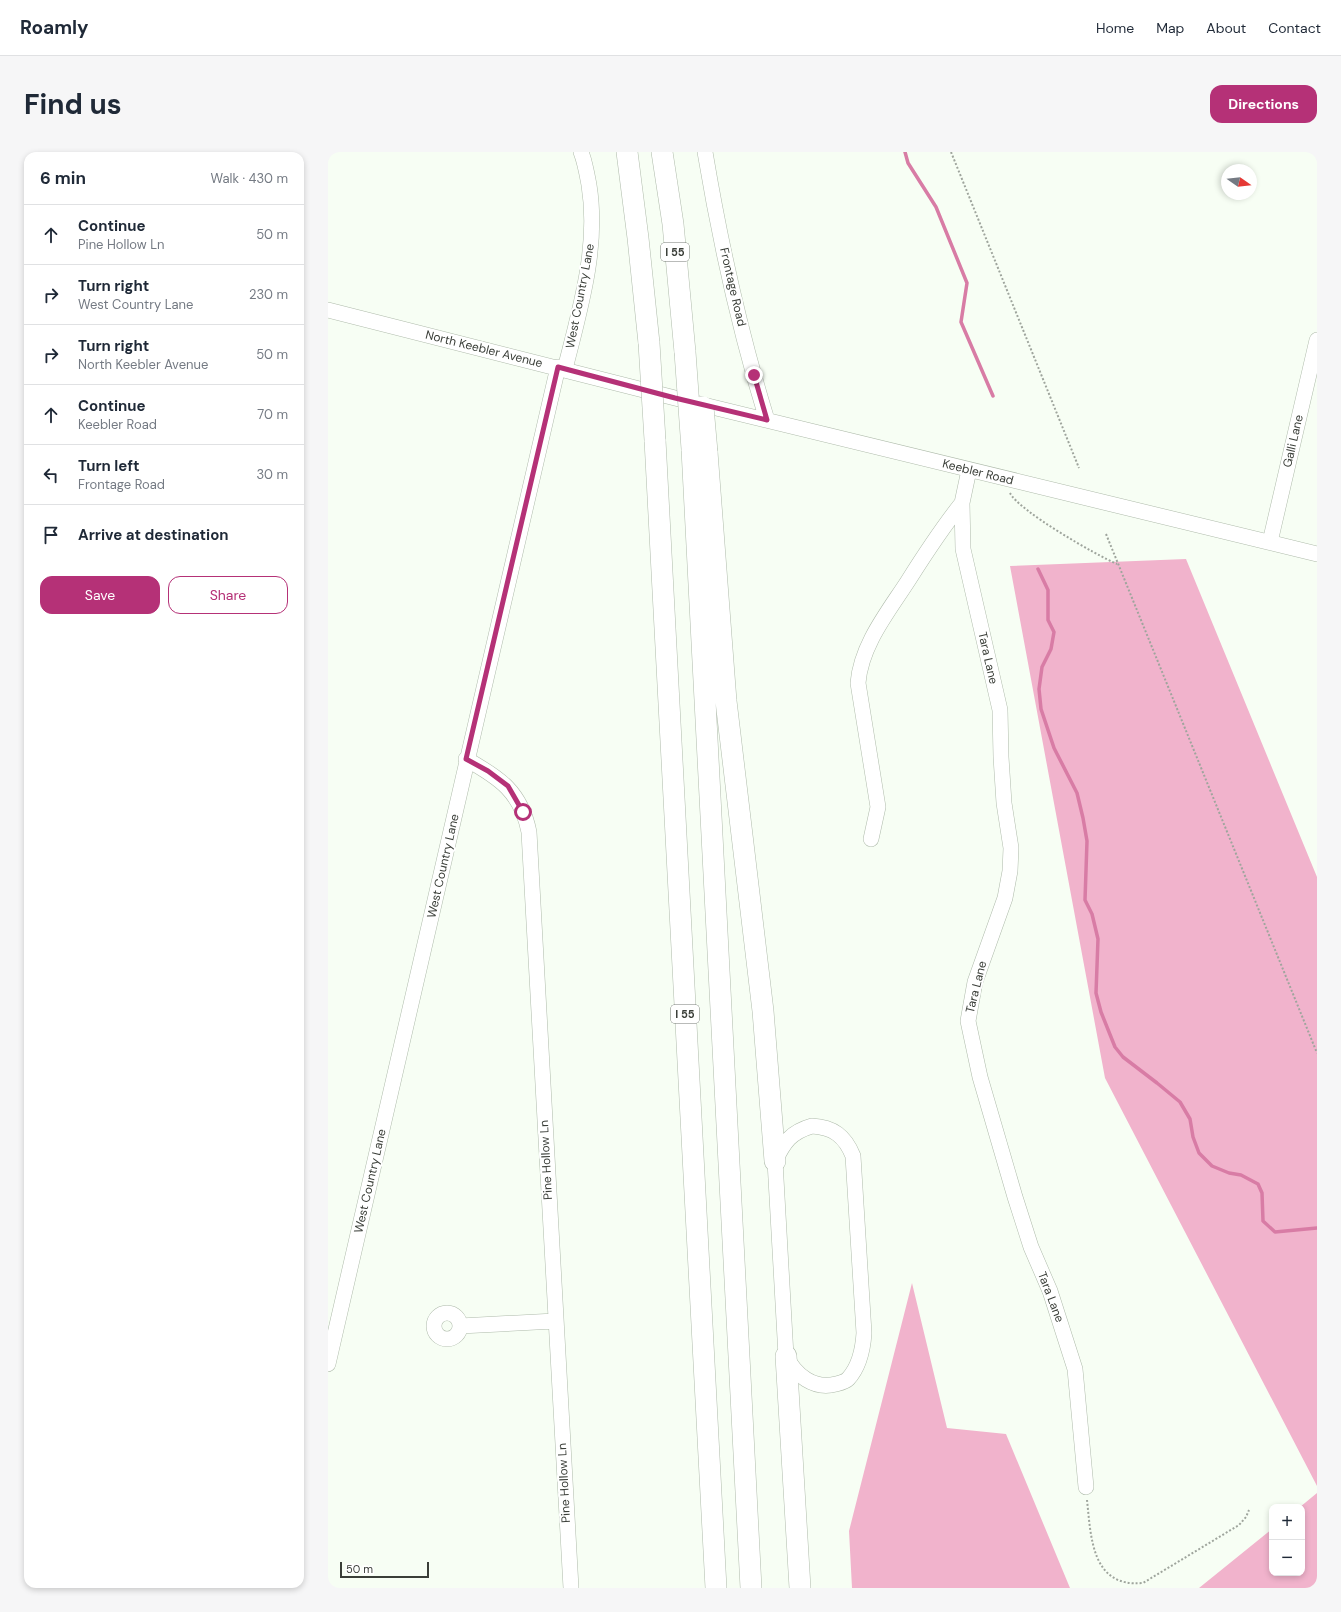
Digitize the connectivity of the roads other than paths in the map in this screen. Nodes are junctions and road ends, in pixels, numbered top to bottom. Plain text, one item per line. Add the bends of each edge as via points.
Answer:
1 (581, 152) edge
2 (627, 152) edge
3 (662, 152) edge
4 (705, 152) edge
5 (328, 310) edge
6 (1317, 340) edge
7 (561, 368) junction
8 (639, 389) joint
9 (767, 420) junction
10 (699, 451) junction
11 (969, 470) junction
12 (962, 503) junction
13 (1270, 542) junction
14 (1317, 554) edge
15 (466, 759) junction
16 (871, 839) dead end
17 (775, 1161) junction
18 (555, 1320) junction
19 (460, 1326) dead end
20 (786, 1356) junction
21 (328, 1364) edge
22 (1086, 1487) road end
23 (571, 1588) edge
24 (716, 1588) edge
25 (751, 1588) edge
26 (800, 1588) edge

1 - 7 street, West Country Lane via 591,200 590,251 580,306
2 - 24 highway, I 55, bridge via 649,343
3 - 10 highway, I 55, bridge via 673,224 682,315 691,354
4 - 9 street, Frontage Road via 730,277
5 - 7 street, North Keebler Avenue
6 - 13 street, Galli Lane
7 - 8 street, North Keebler Avenue
7 - 15 street, West Country Lane
8 - 9 street, Keebler Road
9 - 11 street, Keebler Road
10 - 17 highway via 762,1011
10 - 25 highway, I 55
11 - 12 street, Tara Lane
11 - 13 street, Keebler Road
12 - 16 street, Tara Lane via 946,522 874,633 859,667 858,683 878,807
12 - 22 street, Tara Lane via 966,568 1000,710 1004,803 1011,848 1005,898 975,982 968,1021 980,1077 1015,1197 1031,1247 1050,1291 1075,1369
13 - 14 street, Keebler Road
15 - 18 street, Pine Hollow Ln via 508,786 523,812 529,832
15 - 21 street, West Country Lane
17 - 20 street
17 - 20 street via 790,1137 800,1129 812,1126 835,1131 849,1145 853,1156 864,1333 863,1346 852,1373 847,1381 834,1385 813,1383 804,1378 791,1366
18 - 19 street
18 - 23 street, Pine Hollow Ln
20 - 26 highway

